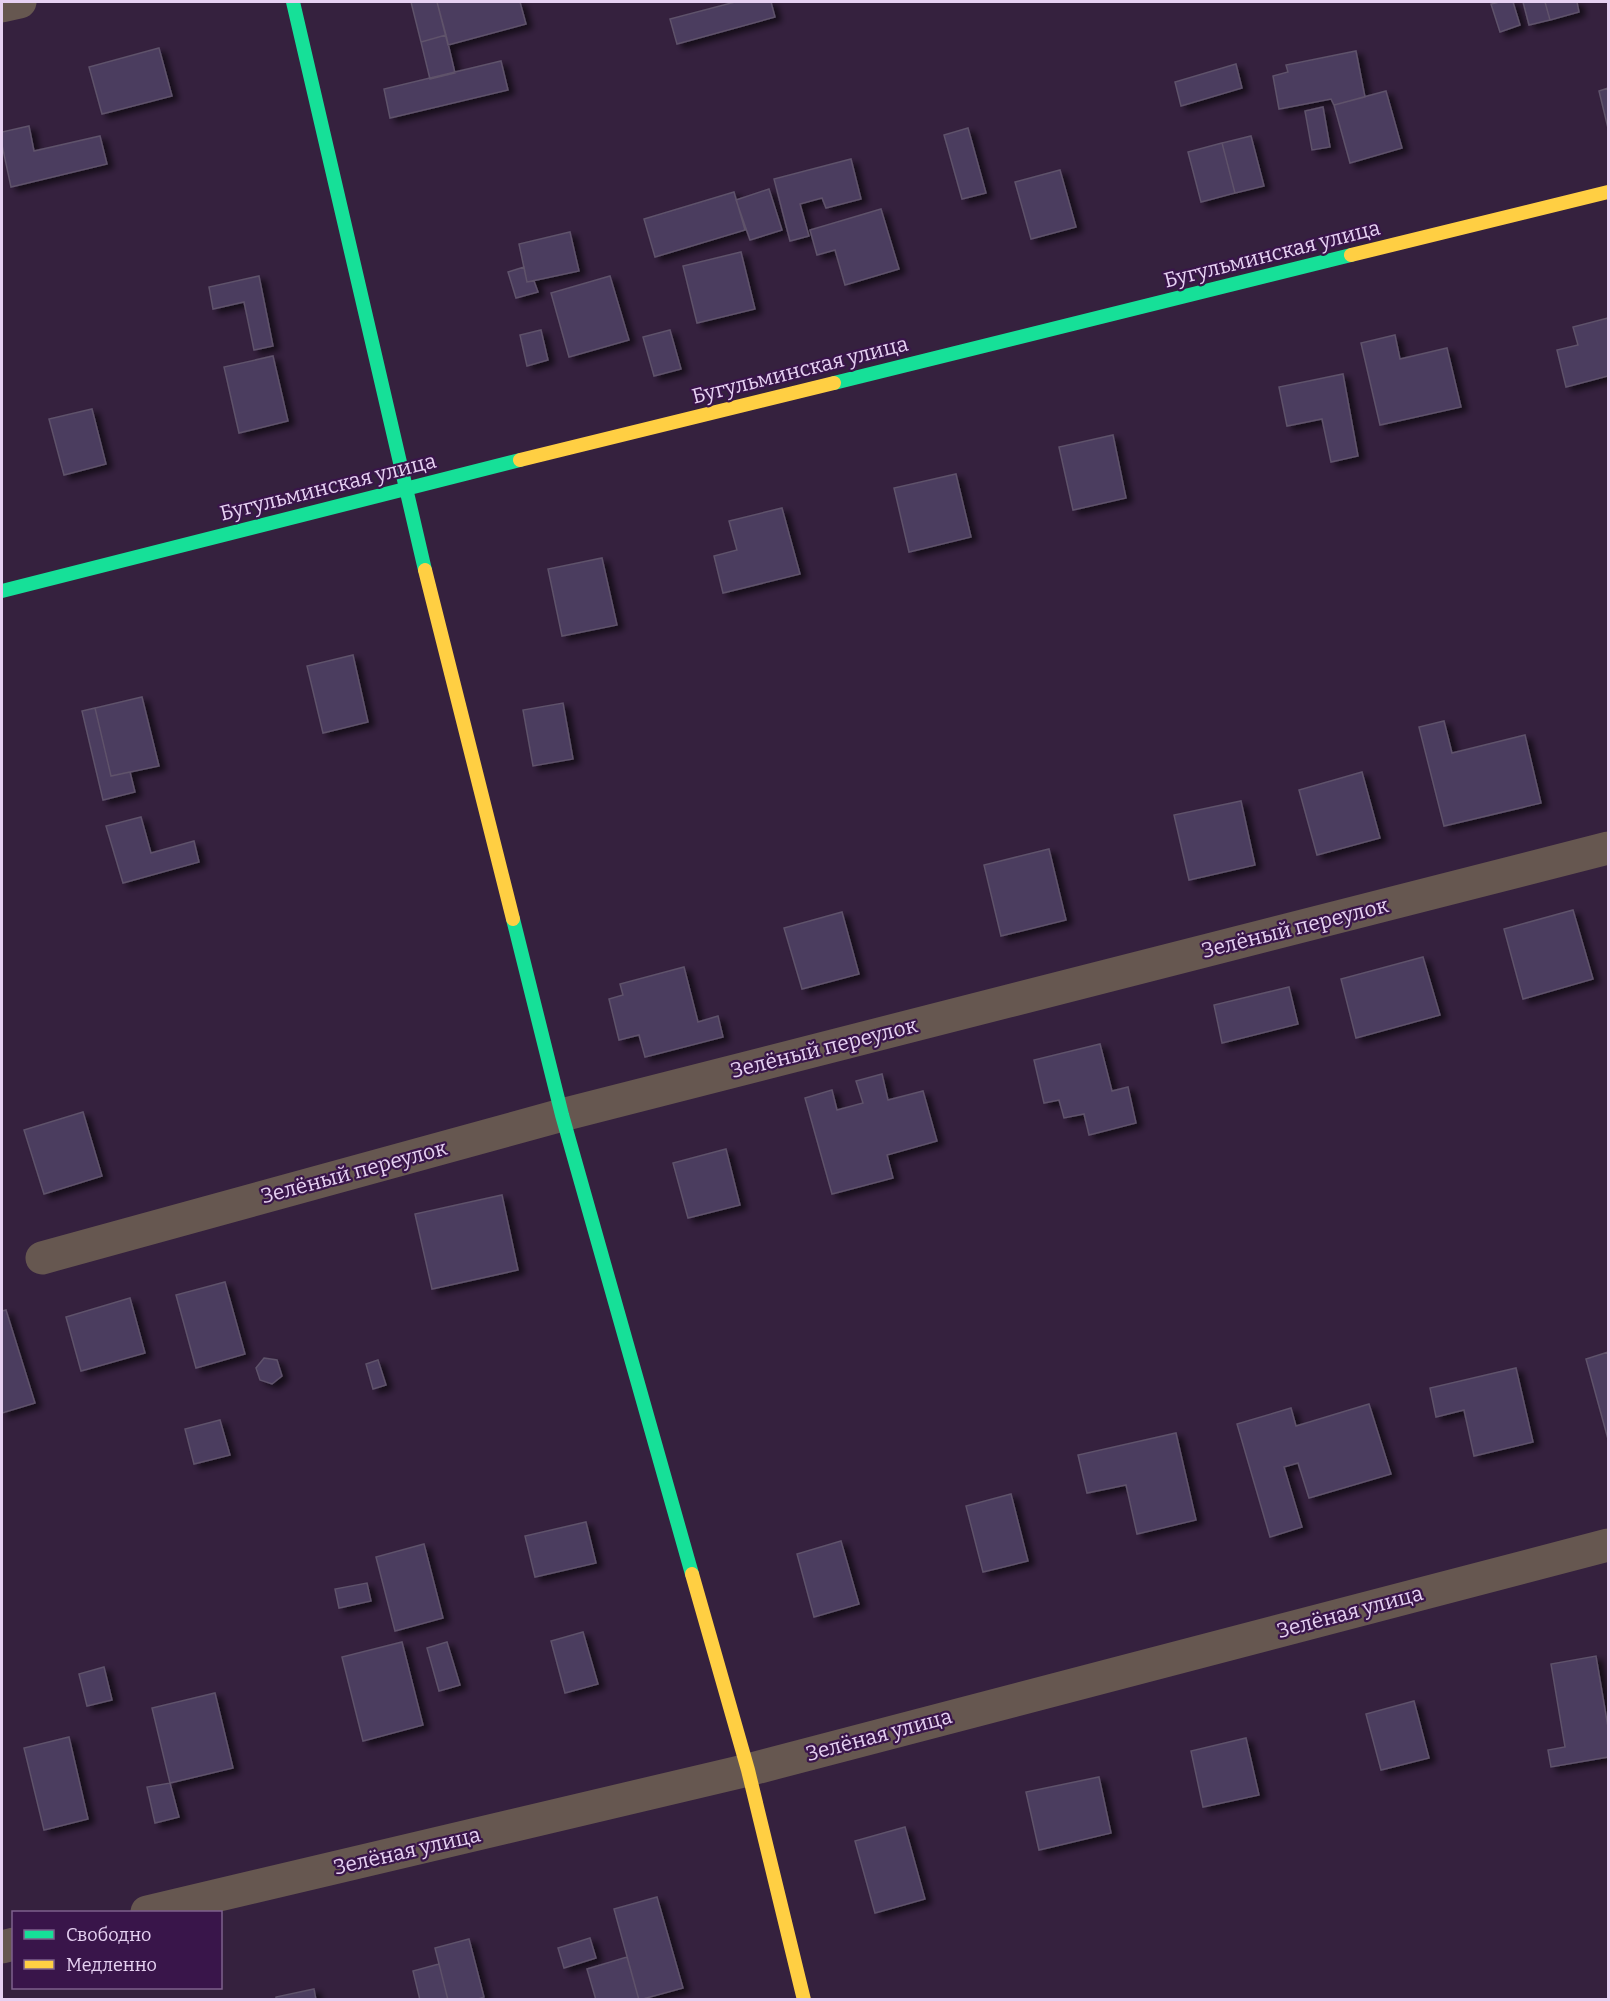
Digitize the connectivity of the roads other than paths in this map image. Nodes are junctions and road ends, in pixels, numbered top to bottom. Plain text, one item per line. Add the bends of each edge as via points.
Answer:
1 (20, 2) edge
2 (293, 2) edge
3 (2, 6) edge
4 (1608, 192) edge
5 (405, 489) junction
6 (2, 591) edge
7 (1608, 848) edge
8 (562, 1115) junction
9 (42, 1258) dead end
10 (1608, 1545) edge
11 (748, 1770) junction
12 (151, 1911) edge
13 (804, 2000) edge

1 - 3 street
2 - 5 street
4 - 5 street, Бугульминская улица
5 - 6 street, Бугульминская улица
5 - 8 street
7 - 8 street, Зелёный переулок
8 - 9 street, Зелёный переулок
8 - 11 street
10 - 11 street, Зелёная улица
11 - 12 street, Зелёная улица
11 - 13 street

